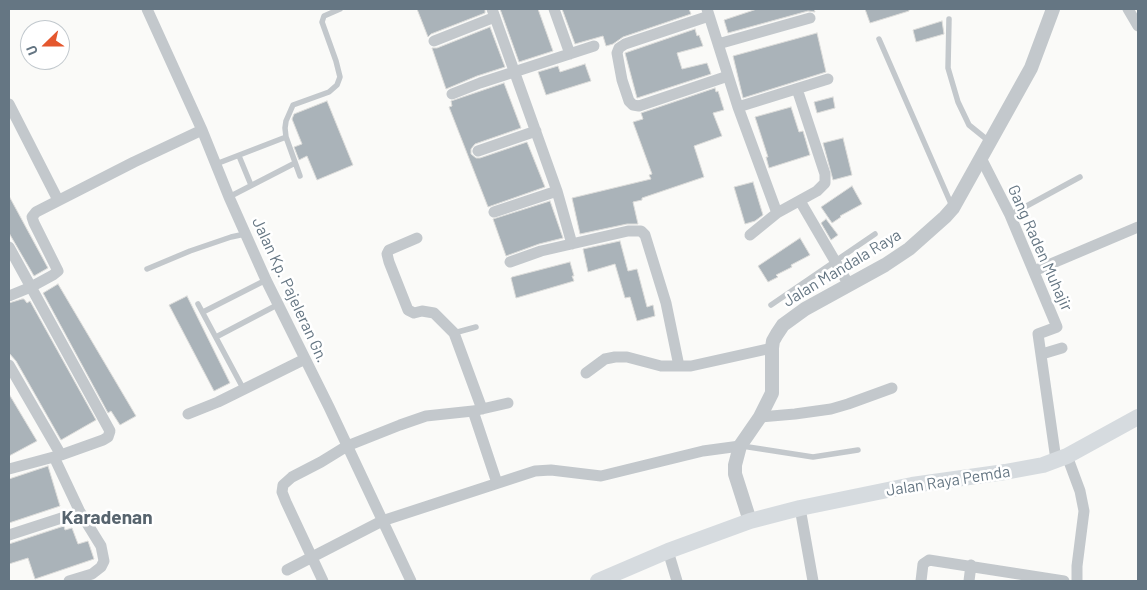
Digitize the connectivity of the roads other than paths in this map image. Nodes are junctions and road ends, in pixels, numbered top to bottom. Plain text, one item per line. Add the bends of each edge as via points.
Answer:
1 (147, 9) edge
2 (340, 9) edge
3 (554, 9) edge
4 (1053, 9) edge
5 (1128, 9) edge
6 (708, 12) edge
7 (493, 13) edge
8 (810, 18) dead end
9 (949, 19) dead end
10 (1138, 26) edge
11 (880, 39) dead end
12 (434, 40) dead end
13 (718, 44) junction
14 (594, 46) dead end
15 (570, 54) junction
16 (514, 73) junction
17 (728, 76) junction
18 (828, 79) dead end
19 (797, 89) junction
20 (452, 94) dead end
21 (9, 104) edge
22 (738, 107) junction
23 (202, 130) junction
24 (536, 131) junction
25 (286, 137) junction
26 (990, 142) junction
27 (478, 151) dead end
28 (239, 156) junction
29 (981, 158) junction
30 (295, 163) junction
31 (216, 164) junction
32 (300, 176) dead end
33 (1080, 177) dead end
34 (250, 185) junction
35 (557, 191) junction
36 (229, 197) junction
37 (58, 200) junction
38 (800, 201) junction
39 (953, 208) junction
40 (494, 212) dead end
41 (777, 213) junction
42 (1010, 215) junction
43 (1138, 228) edge
44 (245, 234) junction
45 (874, 234) dead end
46 (750, 235) dead end
47 (417, 238) dead end
48 (572, 244) junction
49 (9, 247) edge
50 (835, 261) junction
51 (510, 262) dead end
52 (147, 269) dead end
53 (1034, 271) junction
54 (266, 280) junction
55 (849, 285) junction
56 (31, 287) junction
57 (9, 296) edge
58 (198, 304) dead end
59 (771, 305) dead end
60 (277, 306) junction
61 (203, 312) junction
62 (476, 327) dead end
63 (454, 333) junction
64 (216, 337) junction
65 (772, 348) junction
66 (1062, 348) dead end
67 (1042, 354) junction
68 (305, 359) junction
69 (9, 365) edge
70 (679, 366) junction
71 (586, 373) dead end
72 (892, 388) dead end
73 (244, 390) junction
74 (508, 404) dead end
75 (478, 410) junction
76 (188, 414) dead end
77 (760, 417) junction
78 (1138, 418) edge
79 (347, 446) junction
80 (740, 446) junction
81 (858, 450) dead end
82 (57, 456) junction
83 (1062, 458) junction
84 (9, 469) edge
85 (497, 483) junction
86 (800, 508) junction
87 (80, 512) junction
88 (382, 521) junction
89 (750, 521) junction
90 (9, 535) edge
91 (668, 551) junction
92 (312, 556) junction
93 (971, 566) junction
94 (288, 570) dead end
95 (1015, 578) edge
96 (69, 581) edge
97 (323, 581) edge
98 (411, 581) edge
99 (598, 581) edge
100 (677, 581) edge
101 (813, 581) edge
102 (921, 581) edge
103 (969, 581) edge
104 (1064, 581) edge
105 (1077, 581) edge

1 - 23 street, Jalan Kp. Pajeleran Gn.
2 - 25 lane via 324,16 322,22 340,77 337,85 329,92 293,105 286,121
3 - 15 street
4 - 26 street, Jalan Mandala Raya via 1031,68
5 - 10 street
6 - 13 street
6 - 17 street via 619,48 622,80 629,101 639,106
7 - 12 street
7 - 16 street
8 - 13 street
9 - 26 lane via 948,68 958,102 969,124
11 - 39 lane
13 - 17 street
14 - 15 street
15 - 16 street
16 - 20 street
16 - 24 street
17 - 22 street
18 - 19 street
19 - 22 street
19 - 38 street via 825,174 825,183
21 - 37 street
22 - 41 street
23 - 31 street, Jalan Kp. Pajeleran Gn.
23 - 37 street
24 - 27 street
24 - 35 street
25 - 28 lane
25 - 30 lane
26 - 29 street, Jalan Mandala Raya
28 - 31 lane
28 - 34 lane
29 - 39 street, Jalan Mandala Raya
29 - 42 street, Gang Raden Muhajir
30 - 32 lane
30 - 34 lane
31 - 36 street, Jalan Kp. Pajeleran Gn.
33 - 42 lane
34 - 36 lane
35 - 40 street
35 - 48 street
36 - 44 street, Jalan Kp. Pajeleran Gn.
37 - 56 street via 32,217 58,271
38 - 41 street
38 - 50 street
39 - 55 street, Jalan Mandala Raya via 908,250
41 - 46 street
42 - 53 street, Gang Raden Muhajir
43 - 53 street
44 - 52 lane via 212,243
44 - 54 street, Jalan Kp. Pajeleran Gn.
45 - 50 lane
47 - 63 street via 389,250 389,262 408,310 434,313
48 - 51 street
48 - 70 street via 628,231 641,231 645,235 666,303
49 - 56 street
50 - 55 street
50 - 59 lane
53 - 67 street, Gang Raden Muhajir via 1057,327 1038,334
54 - 60 street, Jalan Kp. Pajeleran Gn.
54 - 61 lane
55 - 65 street, Jalan Mandala Raya via 783,325
56 - 57 street
56 - 82 street via 110,432 103,440
58 - 61 lane
60 - 64 lane
60 - 68 street, Jalan Kp. Pajeleran Gn.
61 - 64 lane
62 - 63 lane
63 - 75 street
64 - 73 lane
65 - 70 street
65 - 77 street, Jalan Mandala Raya via 772,393
66 - 67 street
67 - 83 street, Gang Raden Muhajir
68 - 73 street
68 - 79 street, Jalan Kp. Pajeleran Gn.
69 - 82 street
70 - 71 street via 661,366 616,357
72 - 77 street via 831,409
73 - 76 street
74 - 75 street
75 - 79 street via 426,416
75 - 85 street
77 - 80 street, Jalan Mandala Raya
78 - 83 main road, Jalan Raya Pemda
79 - 88 street, Jalan Kp. Pajeleran Gn.
79 - 92 street via 283,484 286,502
80 - 81 lane via 813,457
80 - 85 street via 703,451 601,476 536,470
80 - 89 street, Jalan Mandala Raya via 735,474
82 - 84 street
82 - 87 street
83 - 86 main road, Jalan Raya Pemda via 1043,465 912,485
83 - 105 street, Gang Raden Muhajir via 1080,491 1084,511
85 - 88 street
86 - 89 main road, Jalan Raya Pemda
86 - 101 street
87 - 90 street
87 - 96 street via 101,546 104,561 92,574
88 - 92 street
88 - 98 street, Jalan Kp. Pajeleran Gn.
89 - 91 main road, Jalan Raya Pemda
91 - 99 main road, Jalan Raya Pemda
91 - 100 street
92 - 94 street
92 - 97 street
93 - 95 street
93 - 102 street via 926,560
93 - 103 street
95 - 104 street

